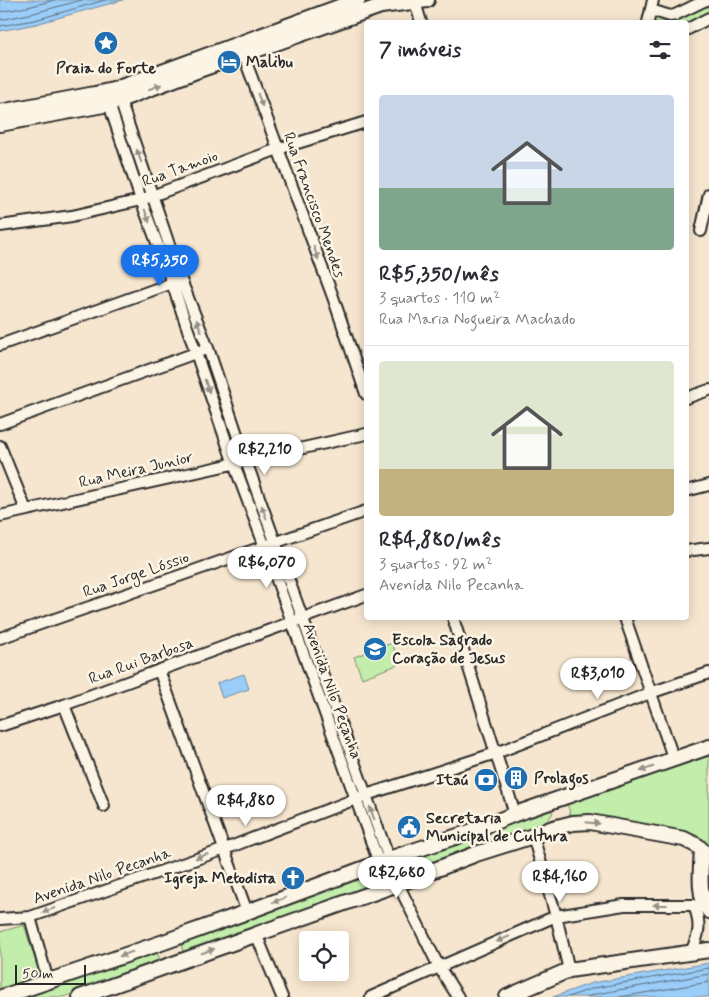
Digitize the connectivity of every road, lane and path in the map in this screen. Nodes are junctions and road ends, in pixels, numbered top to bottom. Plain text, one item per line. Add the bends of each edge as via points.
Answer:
1 (358, 0) edge
2 (706, 0) edge
3 (421, 1) edge
4 (652, 5) edge
5 (709, 18) edge
6 (421, 20) edge
7 (648, 20) edge
8 (689, 28) edge
9 (243, 54) junction
10 (115, 102) junction
11 (0, 112) edge
12 (364, 123) edge
13 (0, 124) edge
14 (278, 149) junction
15 (709, 194) edge
16 (153, 196) junction
17 (141, 200) junction
18 (0, 226) edge
19 (701, 231) dead end
20 (176, 282) junction
21 (0, 345) edge
22 (208, 348) junction
23 (196, 354) junction
24 (364, 388) edge
25 (709, 390) edge
26 (689, 397) edge
27 (0, 424) edge
28 (364, 434) edge
29 (0, 446) edge
30 (246, 461) junction
31 (234, 464) junction
32 (709, 486) edge
33 (689, 490) edge
34 (26, 510) junction
35 (364, 512) edge
36 (0, 516) edge
37 (276, 543) junction
38 (265, 547) junction
39 (709, 548) edge
40 (689, 551) edge
41 (364, 596) edge
42 (302, 618) junction
43 (454, 620) edge
44 (626, 620) edge
45 (292, 622) junction
46 (0, 638) edge
47 (159, 670) junction
48 (709, 674) edge
49 (650, 693) junction
50 (64, 705) junction
51 (0, 726) edge
52 (709, 747) edge
53 (496, 753) junction
54 (674, 760) junction
55 (366, 795) junction
56 (355, 800) junction
57 (549, 803) junction
58 (104, 806) dead end
59 (515, 814) junction
60 (553, 828) junction
61 (468, 833) junction
62 (533, 836) junction
63 (225, 849) junction
64 (476, 854) junction
65 (384, 861) junction
66 (398, 884) junction
67 (701, 886) junction
68 (694, 905) junction
69 (709, 911) edge
70 (247, 912) junction
71 (556, 916) junction
72 (30, 917) junction
73 (0, 919) edge
74 (256, 934) junction
75 (164, 942) junction
76 (709, 950) edge
77 (690, 953) junction
78 (173, 963) junction
79 (439, 967) junction
80 (569, 970) junction
81 (48, 981) junction
82 (2, 997) edge
83 (80, 997) edge
84 (282, 997) edge
85 (371, 997) edge
86 (458, 997) edge
87 (507, 997) edge

1 - 11 main road via 113,90
2 - 4 street via 670,16
3 - 6 street
3 - 9 main road via 381,6
4 - 7 street
5 - 8 street
10 -> 9 main road
9 -> 14 street, Rua Francisco Mendes
10 - 13 main road
16 -> 10 street, Avenida Nilo Peçanha
10 - 17 street, Avenida Nilo Peçanha
12 - 14 street, Rua Tamoio
14 - 16 street, Rua Tamoio
14 -> 24 street, Rua Francisco Mendes
15 - 19 street
16 - 17 street, Rua Tamoio
16 - 20 street, Avenida Nilo Peçanha
17 - 18 street, Rua Tamoio via 72,216
17 -> 20 street, Avenida Nilo Peçanha
20 - 21 street
22 -> 20 street, Avenida Nilo Peçanha
20 - 23 street, Avenida Nilo Peçanha
22 - 23 street
22 - 30 street, Avenida Nilo Peçanha
23 - 27 street
23 -> 31 street, Avenida Nilo Peçanha
25 - 26 street
28 - 30 street, Rua Meira Junior
29 - 34 street
30 - 31 street, Rua Meira Junior
37 -> 30 street, Avenida Nilo Peçanha
31 - 34 street, Rua Meira Junior
31 - 38 street, Avenida Nilo Peçanha
32 - 33 street
34 - 36 street, Rua Meira Junior
35 - 37 street, Rua Jorge Lóssio
37 - 38 street, Rua Jorge Lóssio
37 - 42 street, Avenida Nilo Peçanha
38 - 45 street, Avenida Nilo Peçanha
38 - 46 street, Rua Jorge Lóssio
39 - 40 street
41 - 42 street
42 - 45 street, Rua Rui Barbosa
42 - 55 street, Avenida Nilo Peçanha
43 - 53 street
44 - 49 street
45 - 47 street, Rua Rui Barbosa
45 - 56 street, Avenida Nilo Peçanha
47 - 50 street, Rua Rui Barbosa
47 - 63 street
48 - 49 street, Avenida Nilo Pecanha
49 - 53 street, Avenida Nilo Pecanha
49 - 54 street
50 - 51 street, Rua Rui Barbosa
50 - 58 street
52 - 54 main road
53 - 55 street, Avenida Nilo Pecanha
53 - 59 street
54 -> 57 main road
55 - 56 street, Avenida Nilo Pecanha
65 -> 55 street, Avenida Nilo Peçanha
56 - 63 street, Avenida Nilo Pecanha
56 - 65 street, Avenida Nilo Peçanha
57 - 59 main road
57 - 60 main road via 557,808 559,814
59 - 61 main road
60 - 62 main road
60 -> 67 main road via 590,822 684,839 702,850
61 - 64 main road via 465,845
61 - 65 main road
62 - 64 main road
62 - 71 street
63 - 70 street
63 -> 72 street, Avenida Nilo Pecanha
64 - 66 main road
65 - 66 street via 384,874 389,881
65 -> 70 main road
66 - 74 main road
66 - 79 street
67 - 68 street
67 - 69 main road via 705,907
68 -> 71 street via 624,905
68 - 77 street via 699,929
70 - 75 main road
71 -> 79 street
71 - 80 street
72 - 73 street, Avenida Nilo Pecanha
72 - 81 street
78 -> 74 main road
74 - 84 street
75 - 78 main road via 169,946
75 -> 81 main road
76 - 77 main road
77 - 80 main road
78 - 83 main road
79 - 85 street
79 - 86 street
80 - 87 main road
81 - 82 main road

